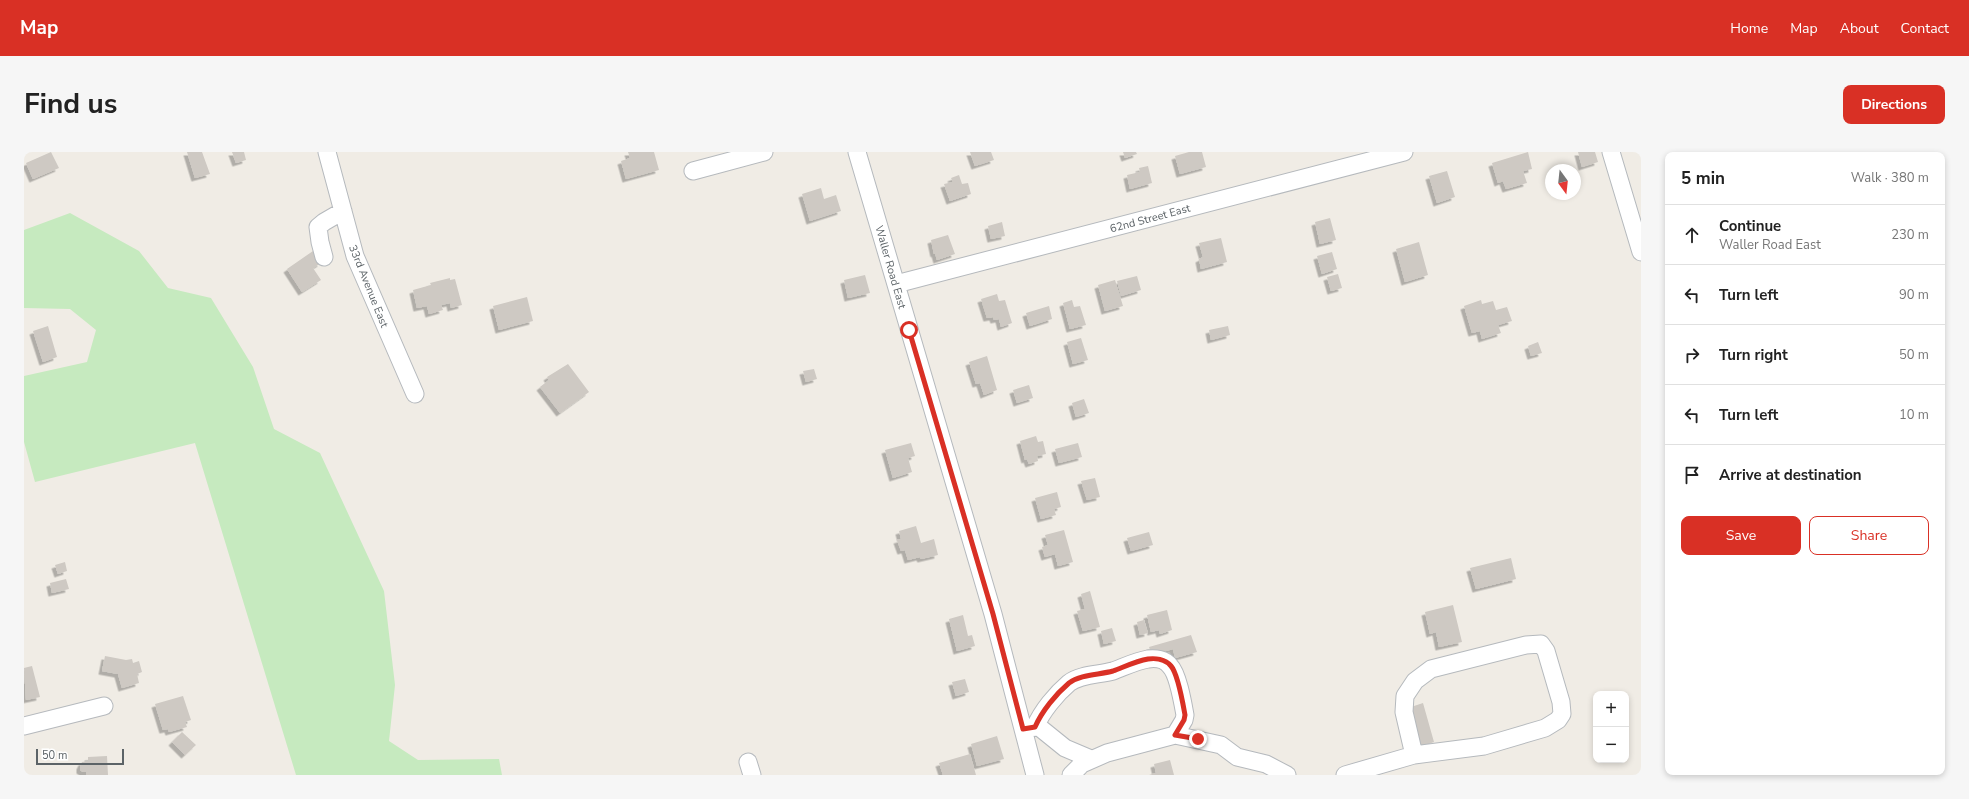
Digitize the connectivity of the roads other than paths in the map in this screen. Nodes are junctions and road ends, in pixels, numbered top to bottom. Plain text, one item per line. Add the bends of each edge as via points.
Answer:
1 (327, 152) edge
2 (764, 152) edge
3 (857, 152) edge
4 (1404, 152) edge
5 (1611, 152) edge
6 (693, 171) dead end
7 (343, 211) junction
8 (1641, 252) edge
9 (324, 257) dead end
10 (896, 284) junction
11 (415, 394) dead end
12 (104, 706) dead end
13 (24, 726) edge
14 (1029, 728) junction
15 (1175, 735) junction
16 (1414, 755) junction
17 (1091, 759) junction
18 (1035, 775) edge
19 (1071, 775) edge
20 (1287, 775) edge
21 (1345, 775) edge

1 - 7 street, 33rd Avenue East
2 - 6 street
3 - 10 street, Waller Road East
4 - 10 street, 62nd Street East
5 - 8 street
7 - 9 street via 318,227
7 - 11 street, 33rd Avenue East via 363,276
10 - 14 street, Waller Road East
12 - 13 street
14 - 15 street via 1070,683 1079,678 1154,659 1171,666 1174,673 1185,715
14 - 17 street via 1039,727 1065,748
14 - 18 street, Waller Road East
15 - 17 street
15 - 20 street via 1221,745 1237,757 1266,764
16 - 16 street via 1484,746 1545,728 1558,720 1562,714 1561,702 1546,651 1541,644 1526,645 1431,669 1415,681 1405,696 1404,712
16 - 21 street
17 - 19 street

